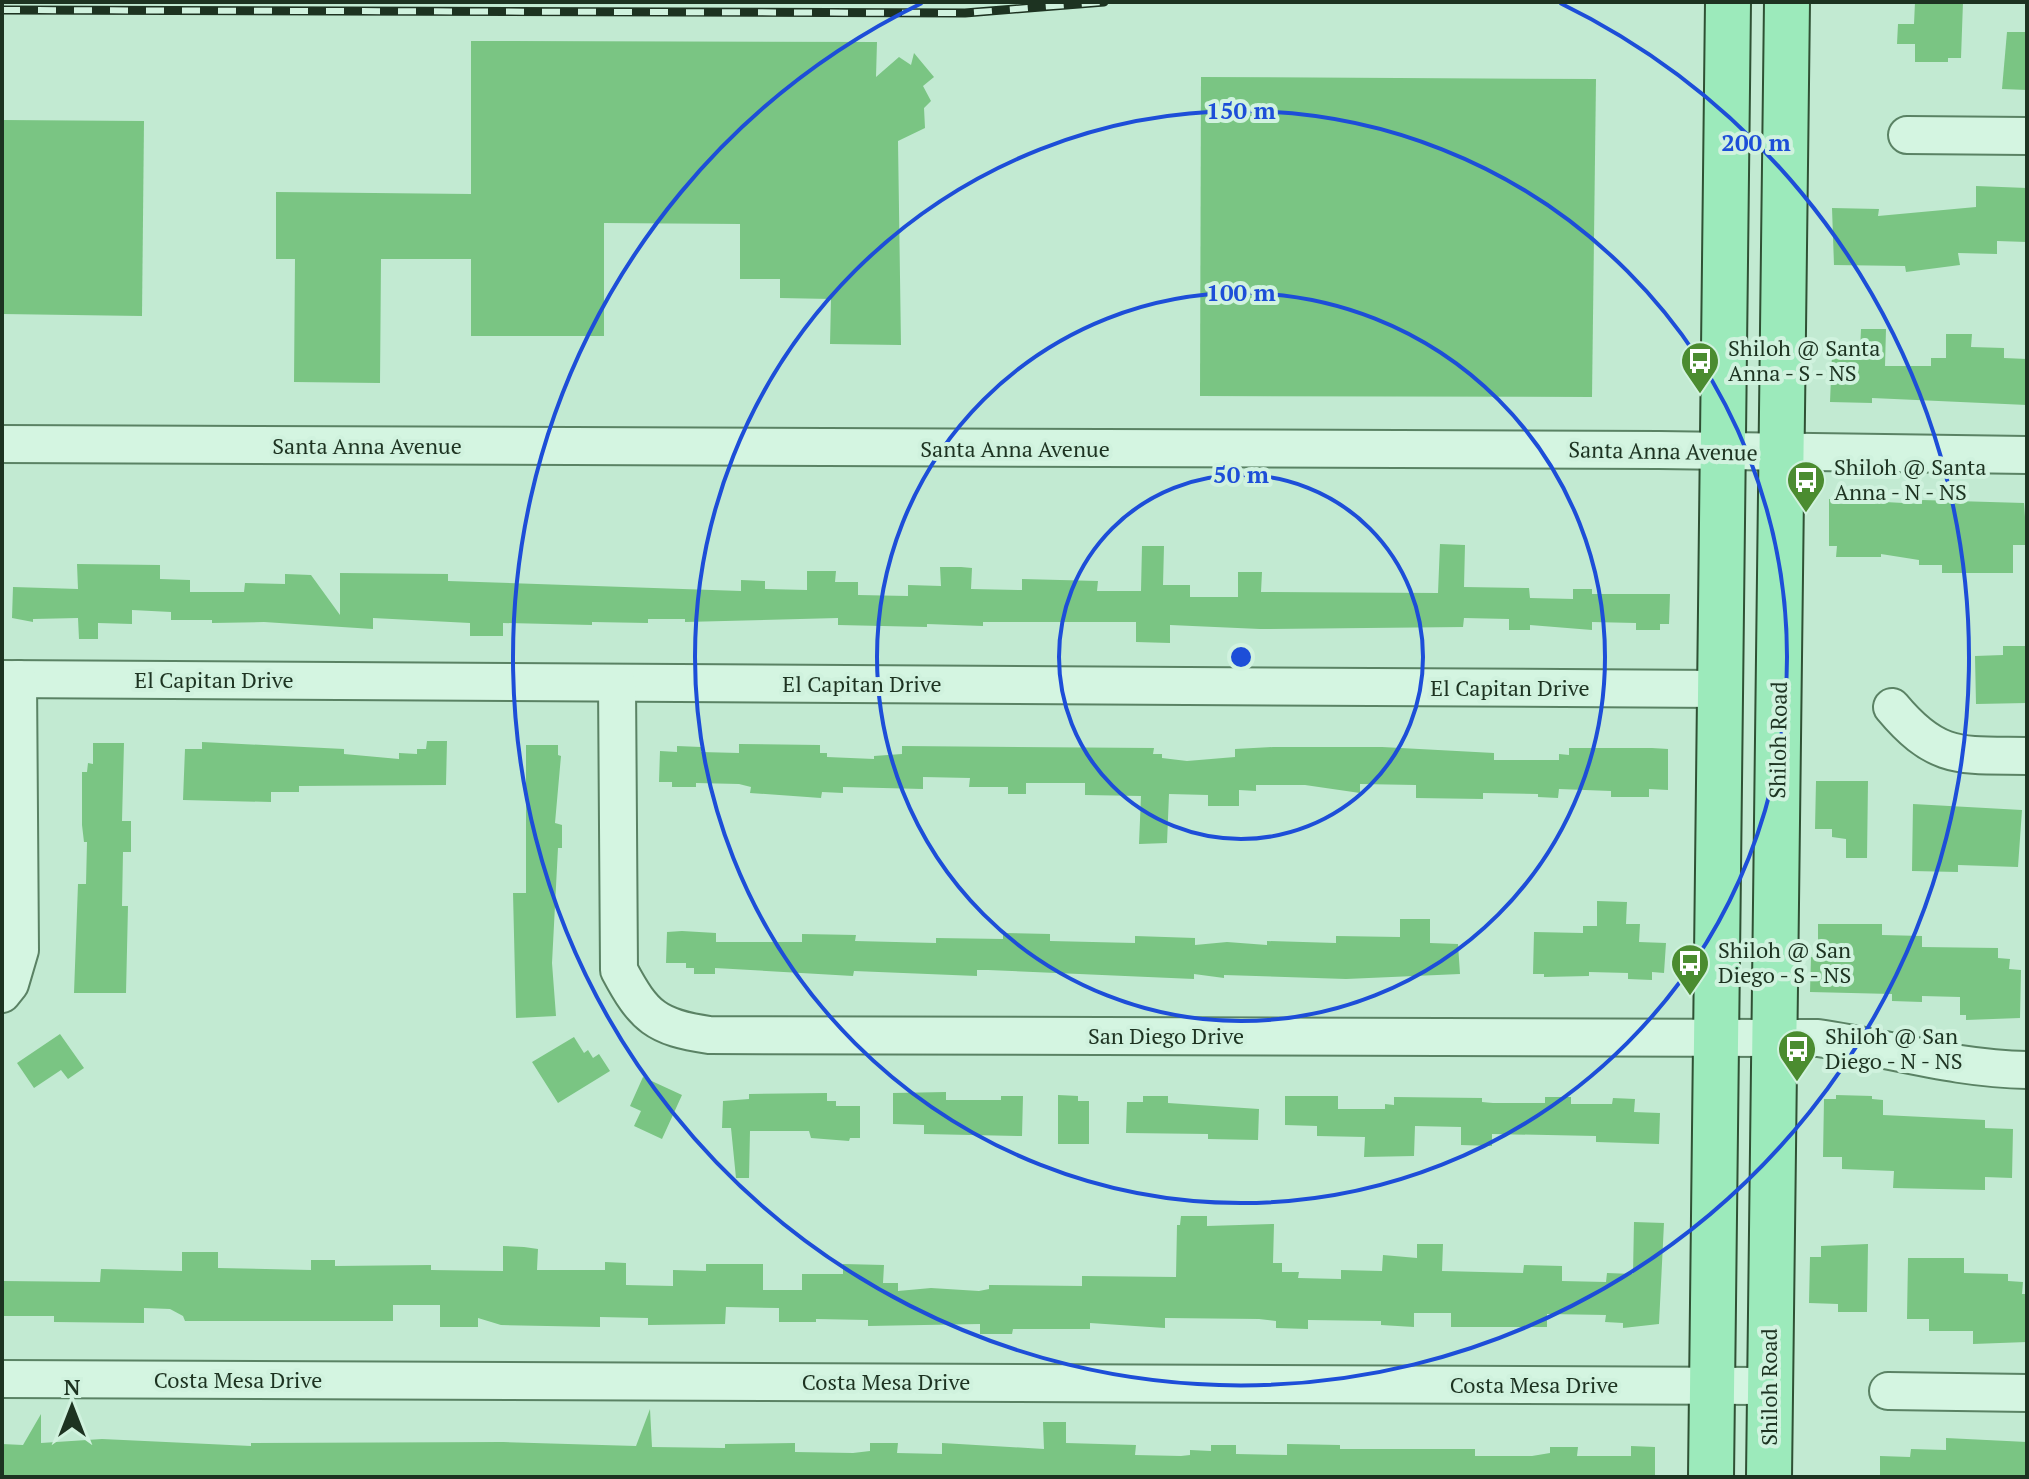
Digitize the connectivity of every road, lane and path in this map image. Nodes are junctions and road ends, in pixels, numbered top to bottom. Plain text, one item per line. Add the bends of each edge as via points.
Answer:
1 (1728, 2) edge
2 (1787, 2) edge
3 (1907, 135) dead end
4 (2027, 136) edge
5 (2, 444) edge
6 (1724, 451) junction
7 (1782, 453) junction
8 (2027, 455) edge
9 (10, 679) edge
10 (617, 683) junction
11 (1721, 689) junction
12 (1892, 707) dead end
13 (2027, 756) edge
14 (2, 994) edge
15 (1716, 1037) junction
16 (1773, 1037) junction
17 (2027, 1070) edge
18 (2, 1379) edge
19 (1713, 1386) junction
20 (1769, 1386) junction
21 (1888, 1391) dead end
22 (2027, 1393) edge
23 (1711, 1477) edge
24 (1769, 1477) edge

1 - 6 main road
2 - 7 main road, Shiloh Road
3 - 4 street
5 - 6 street, Santa Anna Avenue
6 - 7 street, Santa Anna Avenue
6 - 11 main road
7 - 8 street, Santa Anna Avenue
7 - 16 main road, Shiloh Road
9 - 10 street, El Capitan Drive
9 - 14 street via 20,950
10 - 11 street, El Capitan Drive
10 - 15 street, San Diego Drive via 619,970 638,1005 671,1029 709,1035
11 - 15 main road
12 - 13 street via 1915,734 1954,755
15 - 16 street, San Diego Drive
15 - 19 main road
16 - 17 street, San Diego Drive via 1868,1045 1951,1065
16 - 20 main road, Shiloh Road
18 - 19 street, Costa Mesa Drive
19 - 20 street, Costa Mesa Drive
19 - 23 main road
20 - 24 main road, Shiloh Road
21 - 22 street

